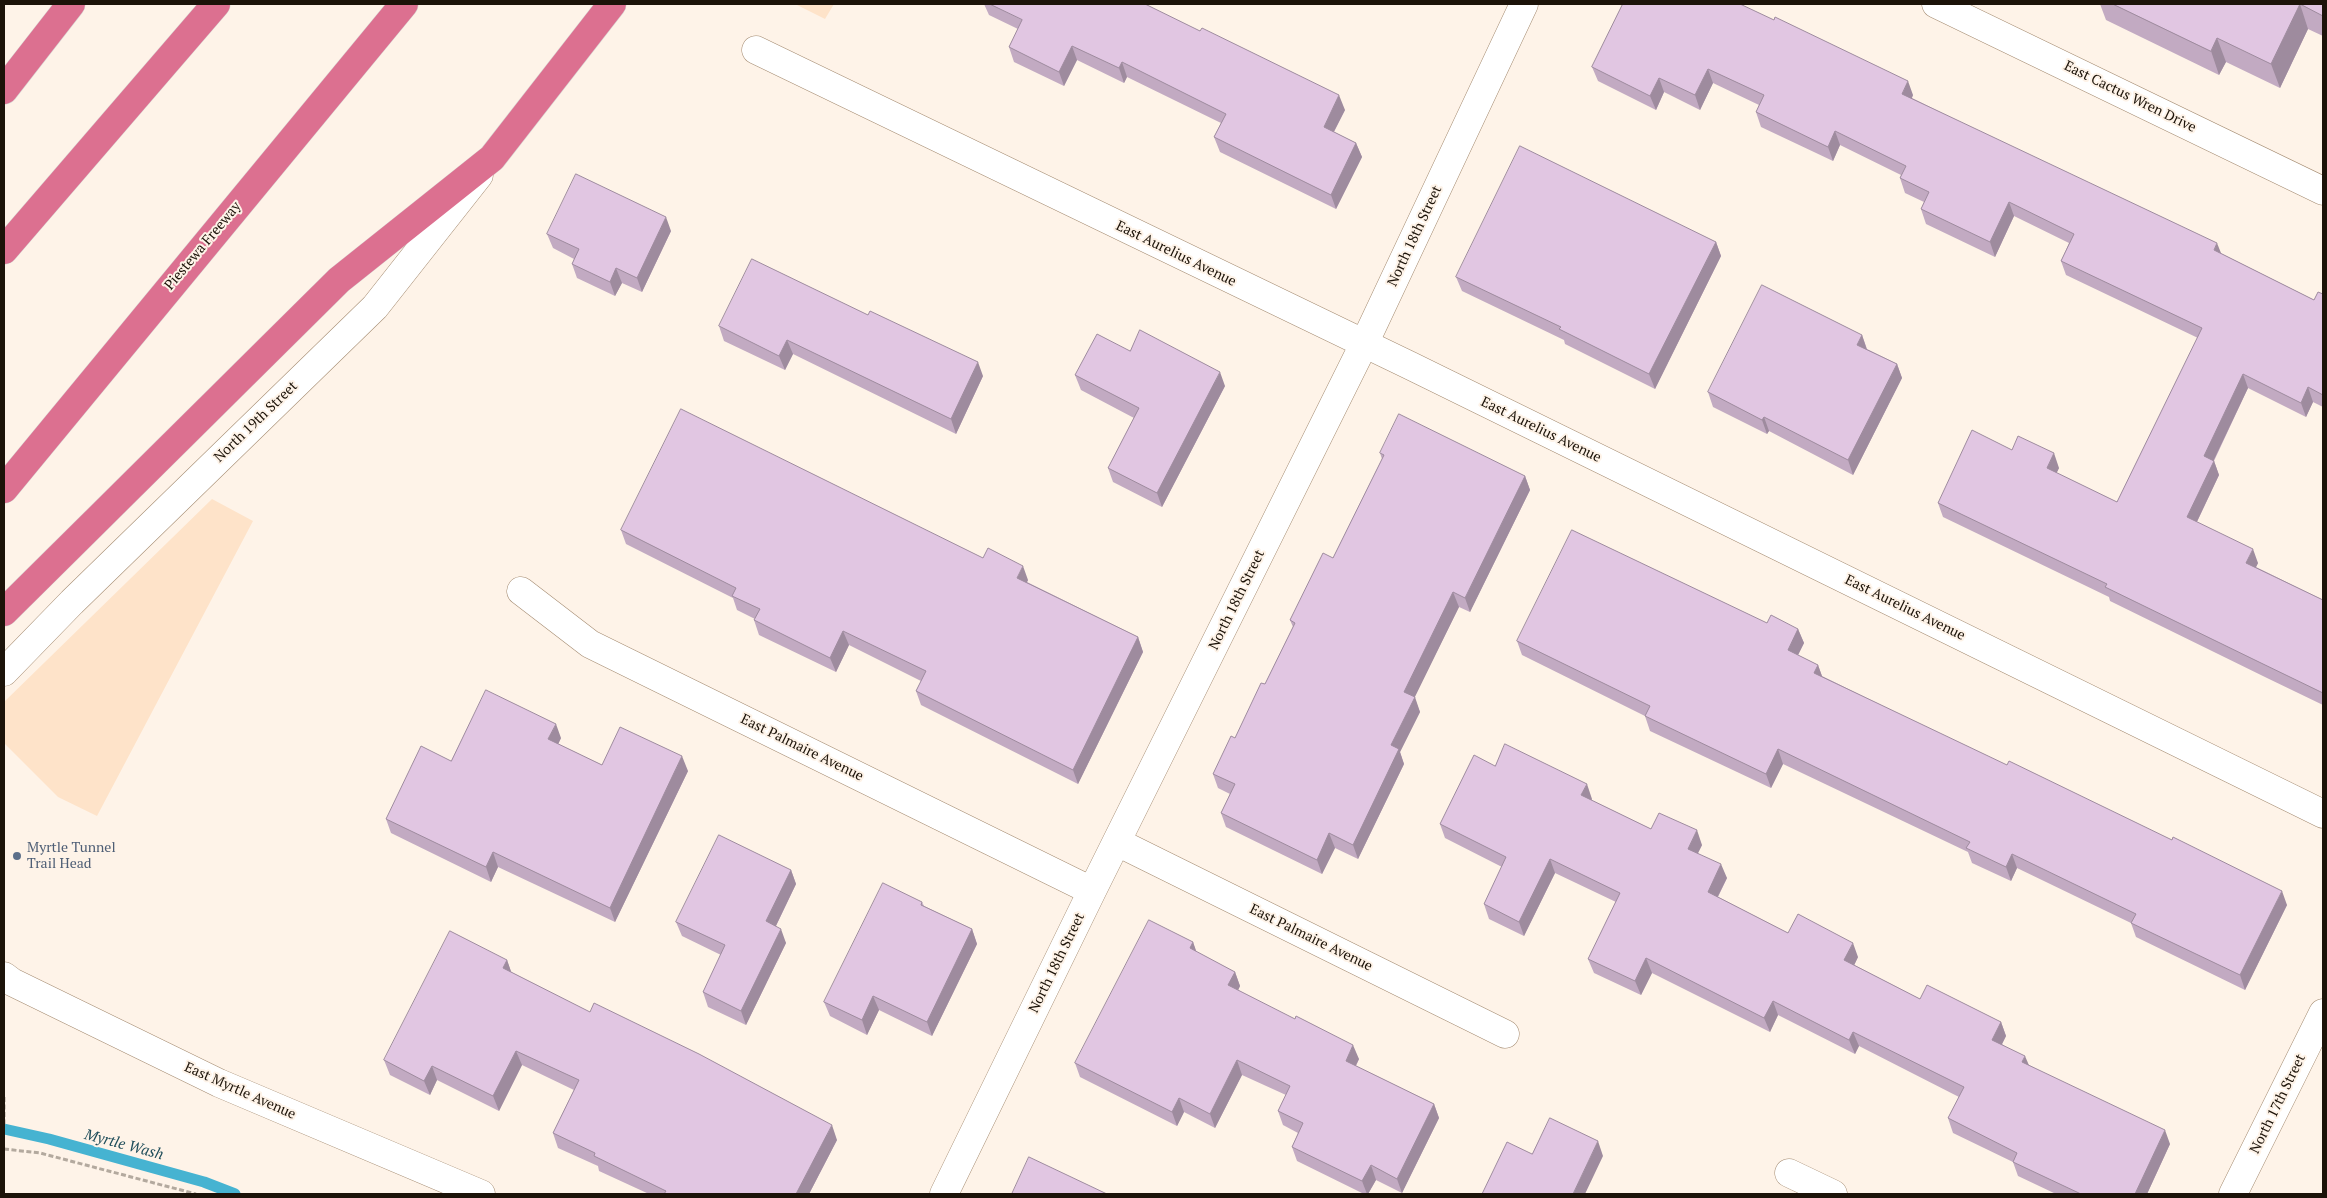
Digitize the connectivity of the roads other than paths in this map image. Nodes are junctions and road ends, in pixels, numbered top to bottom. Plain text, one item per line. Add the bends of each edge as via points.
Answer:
1 (71, 4) edge
2 (216, 4) edge
3 (404, 4) edge
4 (612, 4) edge
5 (1524, 4) edge
6 (1936, 4) edge
7 (756, 50) dead end
8 (4, 90) edge
9 (492, 158) junction
10 (2323, 191) edge
11 (4, 250) edge
12 (1364, 344) junction
13 (4, 488) edge
14 (522, 591) dead end
15 (4, 612) edge
16 (4, 672) edge
17 (2323, 814) edge
18 (1118, 842) junction
19 (1092, 891) junction
20 (4, 976) edge
21 (2323, 1013) edge
22 (1505, 1034) dead end
23 (1789, 1173) dead end
24 (481, 1194) edge
25 (944, 1194) edge
26 (1833, 1194) edge
27 (2234, 1194) edge

1 - 8 highway
2 - 11 highway
3 - 13 highway, Piestewa Freeway
4 - 9 highway
5 - 12 street, North 18th Street
6 - 10 street, East Cactus Wren Drive
7 - 12 street, East Aurelius Avenue
9 - 15 highway via 339,280
9 - 16 street, North 19th Street via 375,307
12 - 17 street, East Aurelius Avenue
12 - 18 street, North 18th Street
14 - 19 street, East Palmaire Avenue via 590,644
18 - 19 street, North 18th Street
18 - 22 street, East Palmaire Avenue
19 - 25 street, North 18th Street
20 - 24 street, East Myrtle Avenue via 219,1083
21 - 27 street, North 17th Street
23 - 26 street

